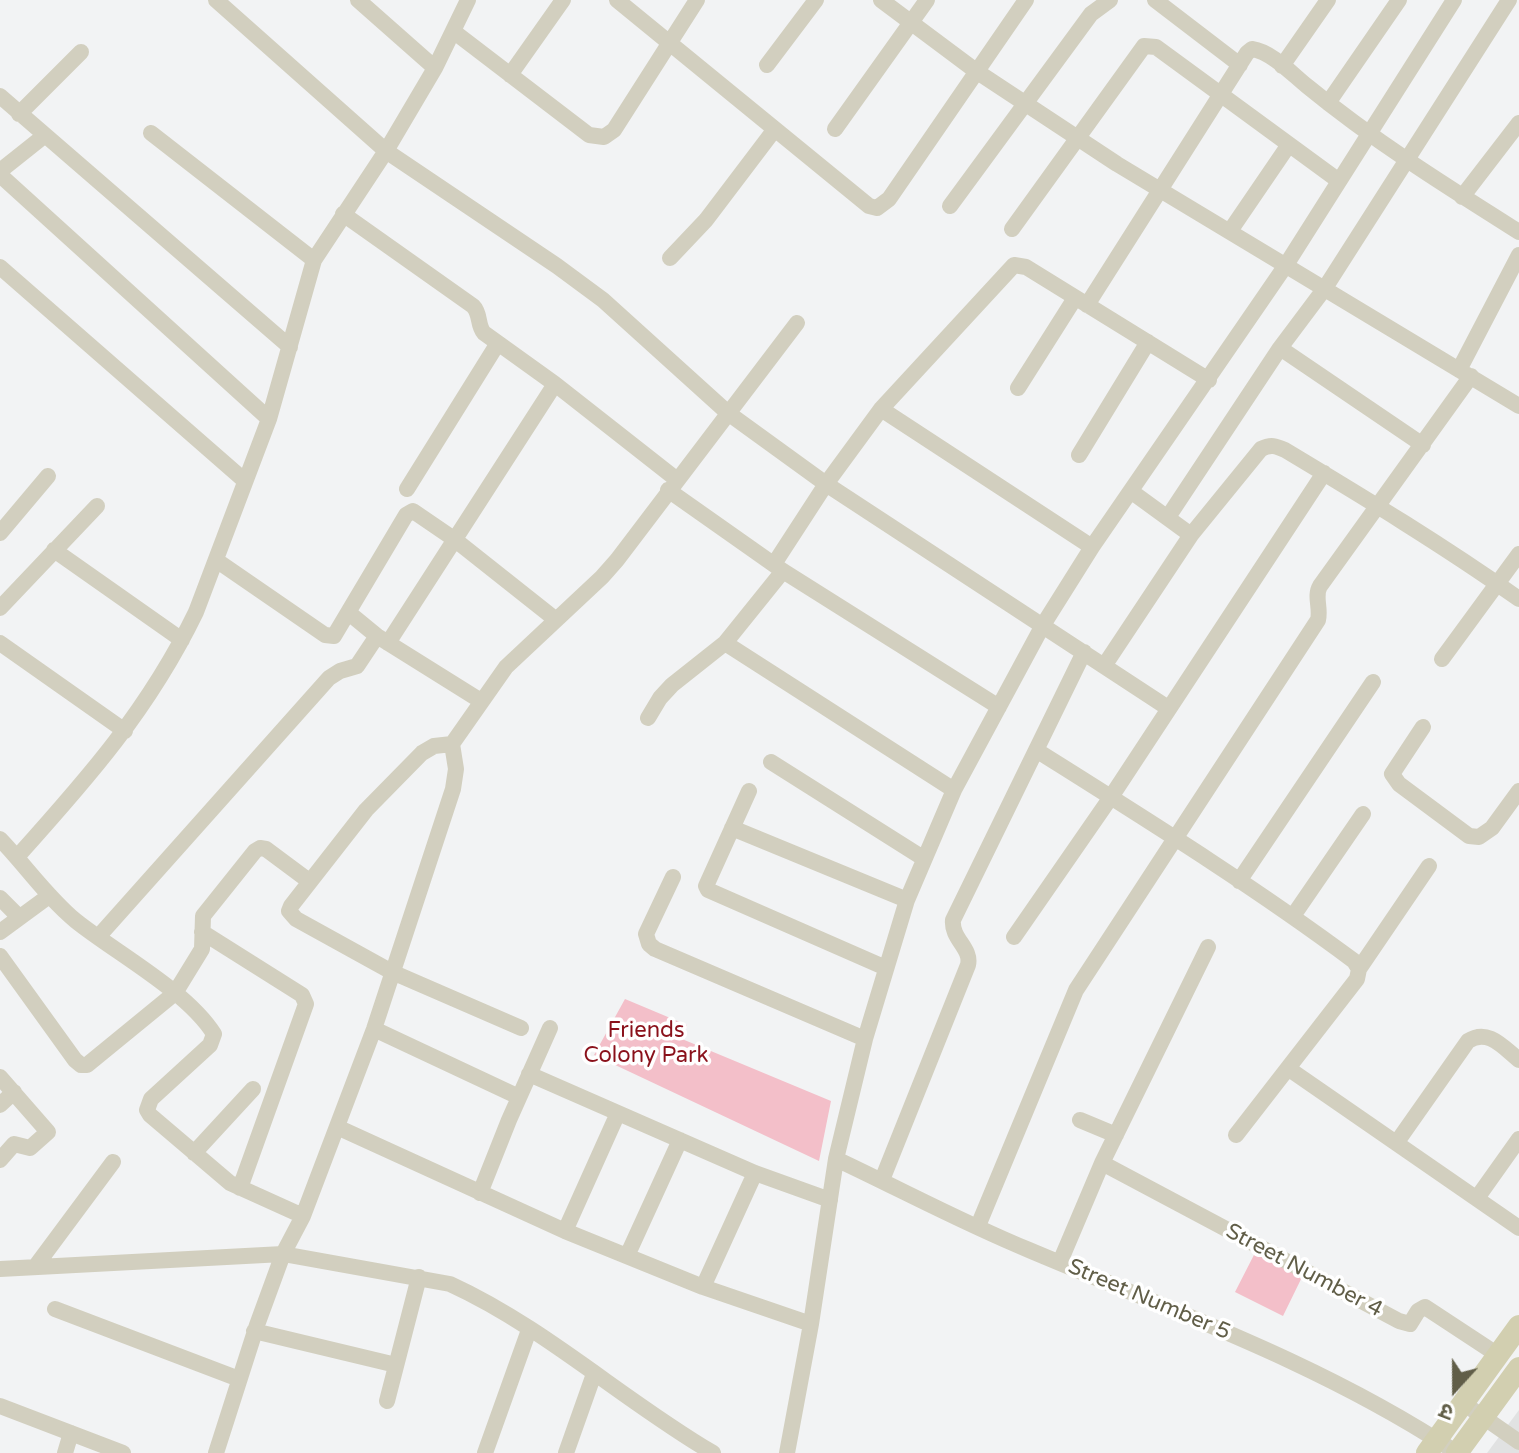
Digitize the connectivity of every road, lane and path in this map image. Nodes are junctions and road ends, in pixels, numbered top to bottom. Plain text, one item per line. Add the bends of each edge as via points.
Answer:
1 (216, 0) edge
2 (358, 0) edge
3 (468, 0) edge
4 (563, 0) edge
5 (617, 0) edge
6 (697, 0) edge
7 (816, 0) edge
8 (881, 0) edge
9 (927, 0) edge
10 (1026, 0) edge
11 (1110, 0) edge
12 (1155, 0) edge
13 (1328, 0) edge
14 (1399, 0) edge
15 (1454, 0) edge
16 (1509, 0) edge
17 (911, 22) junction
18 (453, 31) junction
19 (670, 44) junction
20 (81, 52) dead end
21 (767, 65) dead end
22 (1240, 65) junction
23 (1282, 66) junction
24 (435, 68) junction
25 (976, 71) junction
26 (510, 75) junction
27 (0, 96) edge
28 (1219, 96) junction
29 (1328, 103) junction
30 (1026, 105) junction
31 (19, 114) junction
32 (1519, 123) edge
33 (775, 129) junction
34 (835, 129) dead end
35 (151, 133) dead end
36 (1368, 133) junction
37 (44, 136) junction
38 (1078, 139) junction
39 (1288, 146) junction
40 (386, 151) junction
41 (1404, 160) junction
42 (0, 173) edge
43 (1339, 181) junction
44 (1159, 189) junction
45 (1462, 197) junction
46 (950, 206) dead end
47 (343, 214) junction
48 (1012, 229) dead end
49 (1230, 231) junction
50 (1519, 232) edge
51 (1519, 255) edge
52 (670, 258) dead end
53 (314, 260) junction
54 (1286, 265) junction
55 (0, 267) edge
56 (1325, 288) junction
57 (1081, 301) junction
58 (797, 323) dead end
59 (1148, 342) junction
60 (498, 343) junction
61 (290, 347) junction
62 (1280, 348) junction
63 (1465, 373) junction
64 (1209, 380) junction
65 (555, 384) junction
66 (1018, 388) dead end
67 (1519, 406) edge
68 (881, 409) junction
69 (728, 413) junction
70 (269, 419) junction
71 (1423, 445) junction
72 (1079, 455) dead end
73 (1324, 473) junction
74 (48, 476) dead end
75 (245, 481) junction
76 (826, 484) junction
77 (672, 485) junction
78 (407, 489) dead end
79 (1132, 492) junction
80 (1377, 505) junction
81 (97, 506) dead end
82 (1168, 517) junction
83 (0, 533) edge
84 (1191, 535) junction
85 (454, 539) junction
86 (1092, 547) junction
87 (54, 550) junction
88 (1519, 554) edge
89 (216, 560) junction
90 (779, 568) junction
91 (1497, 584) junction
92 (1519, 599) edge
93 (0, 608) edge
94 (349, 613) junction
95 (555, 619) junction
96 (1043, 625) junction
97 (382, 639) junction
98 (182, 640) junction
99 (0, 643) edge
100 (725, 643) junction
101 (1084, 652) junction
102 (1442, 659) dead end
103 (1104, 666) junction
104 (1373, 682) dead end
105 (481, 701) junction
106 (999, 707) junction
107 (1168, 708) junction
108 (648, 718) dead end
109 (1423, 727) dead end
110 (125, 731) junction
111 (452, 744) junction
112 (1036, 750) junction
113 (771, 762) dead end
114 (954, 790) junction
115 (749, 791) dead end
116 (1519, 791) edge
117 (1111, 797) junction
118 (1363, 814) dead end
119 (732, 828) junction
120 (1175, 835) junction
121 (0, 839) edge
122 (17, 857) junction
123 (923, 858) junction
124 (1429, 866) dead end
125 (673, 877) dead end
126 (309, 881) junction
127 (1239, 881) junction
128 (49, 896) junction
129 (0, 898) edge
130 (907, 900) junction
131 (1293, 916) junction
132 (19, 917) junction
133 (0, 932) edge
134 (202, 932) junction
135 (98, 937) junction
136 (1014, 937) dead end
137 (1208, 947) dead end
138 (0, 956) edge
139 (886, 968) junction
140 (1359, 969) junction
141 (392, 972) junction
142 (175, 993) junction
143 (521, 1028) dead end
144 (550, 1028) dead end
145 (374, 1029) junction
146 (865, 1039) junction
147 (1519, 1060) edge
148 (1289, 1069) junction
149 (529, 1074) junction
150 (0, 1077) edge
151 (253, 1089) dead end
152 (14, 1092) junction
153 (519, 1097) junction
154 (0, 1105) edge
155 (618, 1113) junction
156 (1080, 1120) dead end
157 (337, 1127) junction
158 (1116, 1135) junction
159 (1236, 1135) dead end
160 (1519, 1139) edge
161 (680, 1140) junction
162 (1397, 1142) junction
163 (194, 1153) junction
164 (836, 1159) junction
165 (0, 1160) edge
166 (113, 1162) dead end
167 (1102, 1163) junction
168 (755, 1173) junction
169 (882, 1180) junction
170 (240, 1188) junction
171 (480, 1193) junction
172 (1477, 1198) junction
173 (830, 1200) junction
174 (303, 1216) junction
175 (978, 1226) junction
176 (1519, 1228) edge
177 (565, 1231) junction
178 (283, 1254) junction
179 (627, 1256) junction
180 (1060, 1262) junction
181 (35, 1267) junction
182 (0, 1269) edge
183 (419, 1277) junction
184 (703, 1287) junction
185 (55, 1309) dead end
186 (811, 1324) junction
187 (1519, 1326) edge
188 (529, 1330) junction
189 (254, 1331) junction
190 (1498, 1355) junction
191 (396, 1365) junction
192 (1519, 1368) edge
193 (594, 1374) junction
194 (239, 1379) junction
195 (387, 1401) dead end
196 (1463, 1403) junction
197 (0, 1406) edge
198 (1483, 1416) junction
199 (71, 1433) junction
200 (1519, 1442) edge
201 (1432, 1446) edge
202 (65, 1453) edge
203 (123, 1453) edge
204 (216, 1453) edge
205 (485, 1453) edge
206 (566, 1453) edge
207 (713, 1453) edge
208 (787, 1453) edge
209 (1457, 1453) edge

1 - 40 street
2 - 24 street
3 - 18 street
4 - 26 street
5 - 19 street
6 - 19 street
7 - 21 street
8 - 17 street
9 - 17 street
10 - 25 street
11 - 30 street via 1091,14
12 - 22 street
13 - 23 street
14 - 29 street
15 - 36 street
16 - 41 street
17 - 25 street
17 - 34 street
18 - 24 street
18 - 26 street
19 - 26 street via 614,130 604,137 589,135
19 - 33 street
20 - 31 street
22 - 23 street via 1252,49
22 - 28 street
23 - 29 street
24 - 40 street
25 - 30 street
25 - 33 street via 889,199 877,208
27 - 31 street
28 - 38 street via 1156,47 1144,46
28 - 39 street
28 - 44 street
29 - 36 street
30 - 38 street
30 - 46 street
31 - 37 street
32 - 45 street
33 - 52 street
35 - 53 street
36 - 41 street
36 - 43 street
37 - 42 street
37 - 61 street
38 - 44 street
38 - 48 street
39 - 43 street
39 - 49 street
40 - 47 street
40 - 69 street via 603,300
41 - 45 street
41 - 56 street
42 - 70 street
43 - 54 street
44 - 49 street
44 - 57 street
45 - 50 street
47 - 53 street
47 - 60 street via 473,306 482,331
49 - 54 street
51 - 63 street
53 - 61 street
54 - 56 street
54 - 64 street
55 - 75 street
56 - 62 street
56 - 63 street
57 - 59 street
57 - 66 street
57 - 68 street via 1014,265
58 - 69 street
59 - 64 street
59 - 72 street
60 - 65 street
60 - 78 street
61 - 70 street
62 - 71 street
62 - 82 street
63 - 67 street
63 - 71 street
64 - 79 street
65 - 77 street
65 - 85 street
68 - 76 street
68 - 86 street
69 - 76 street
69 - 77 street
70 - 75 street
71 - 80 street
73 - 80 street
73 - 84 street via 1285,450 1267,446
73 - 107 street
74 - 83 street
75 - 89 street
76 - 90 street
76 - 96 street
77 - 90 street
77 - 95 street via 602,577
79 - 82 street
79 - 86 street
80 - 91 street
80 - 120 street via 1317,590 1318,620
81 - 87 street
82 - 84 street
84 - 103 street
85 - 94 street via 409,512
85 - 95 street
85 - 97 street
86 - 96 street
87 - 93 street
87 - 98 street
88 - 91 street
89 - 94 street via 329,637
89 - 98 street
90 - 100 street
90 - 106 street
91 - 92 street
91 - 102 street
94 - 97 street
95 - 105 street via 506,667
96 - 101 street
96 - 106 street
97 - 105 street
97 - 135 street via 357,666 329,678
98 - 110 street
99 - 110 street
100 - 108 street via 672,685
100 - 114 street
101 - 103 street
101 - 112 street
103 - 107 street
104 - 127 street
105 - 111 street
106 - 114 street
107 - 117 street
109 - 116 street via 1392,774 1469,836 1479,837 1492,828
110 - 122 street
111 - 126 street via 422,753 366,810
111 - 141 street via 453,789
112 - 117 street
112 - 169 street via 953,920 954,934 969,955 968,965
113 - 123 street
114 - 123 street
115 - 119 street
117 - 120 street
117 - 136 street
118 - 131 street
119 - 130 street
119 - 139 street via 708,890
120 - 127 street
120 - 175 street via 1076,990
121 - 122 street
122 - 128 street
123 - 130 street
124 - 140 street
125 - 146 street via 646,934 649,944
126 - 134 street via 260,848 203,916
126 - 141 street via 291,906 291,915
127 - 131 street
128 - 132 street
128 - 135 street
129 - 132 street
130 - 139 street
131 - 140 street
132 - 133 street
134 - 142 street via 202,949
134 - 170 street via 302,995 306,1004
135 - 142 street
137 - 158 street
138 - 142 street via 81,1065
139 - 146 street
140 - 148 street via 1357,979
141 - 143 street
141 - 145 street
142 - 163 street via 214,1039 151,1099 147,1110
144 - 149 street
145 - 153 street
145 - 157 street
146 - 164 street
147 - 162 street via 1482,1034 1468,1041
148 - 159 street
148 - 162 street
149 - 153 street
149 - 155 street
150 - 152 street
151 - 163 street
152 - 154 street
152 - 165 street via 48,1132 30,1148 14,1144
153 - 171 street
155 - 161 street
155 - 177 street
156 - 158 street
157 - 171 street
157 - 174 street
158 - 167 street
160 - 172 street
161 - 168 street
161 - 179 street
162 - 172 street
163 - 170 street
164 - 169 street, Street Number 5
164 - 173 street
166 - 181 street
167 - 180 street
167 - 190 street, Street Number 4 via 1399,1321 1410,1324 1425,1307
168 - 173 street
168 - 184 street
169 - 175 street, Street Number 5
170 - 174 street
171 - 177 street
172 - 176 street
173 - 186 street
174 - 178 street
175 - 180 street, Street Number 5
177 - 179 street
178 - 181 street
178 - 183 street
178 - 189 street
179 - 184 street
180 - 201 street, Street Number 5 via 1337,1384
181 - 182 street
183 - 188 street via 470,1293
183 - 191 street
184 - 186 street
185 - 194 street
186 - 208 street
187 - 190 main road
188 - 193 street
188 - 205 street
189 - 191 street
189 - 194 street
190 - 196 main road
191 - 195 street
192 - 198 main road
193 - 206 street
193 - 207 street
194 - 204 street
196 - 198 street
196 - 201 main road
197 - 199 street
198 - 200 street
198 - 209 main road
199 - 202 street
199 - 203 street
201 - 209 street, Street Number 5

